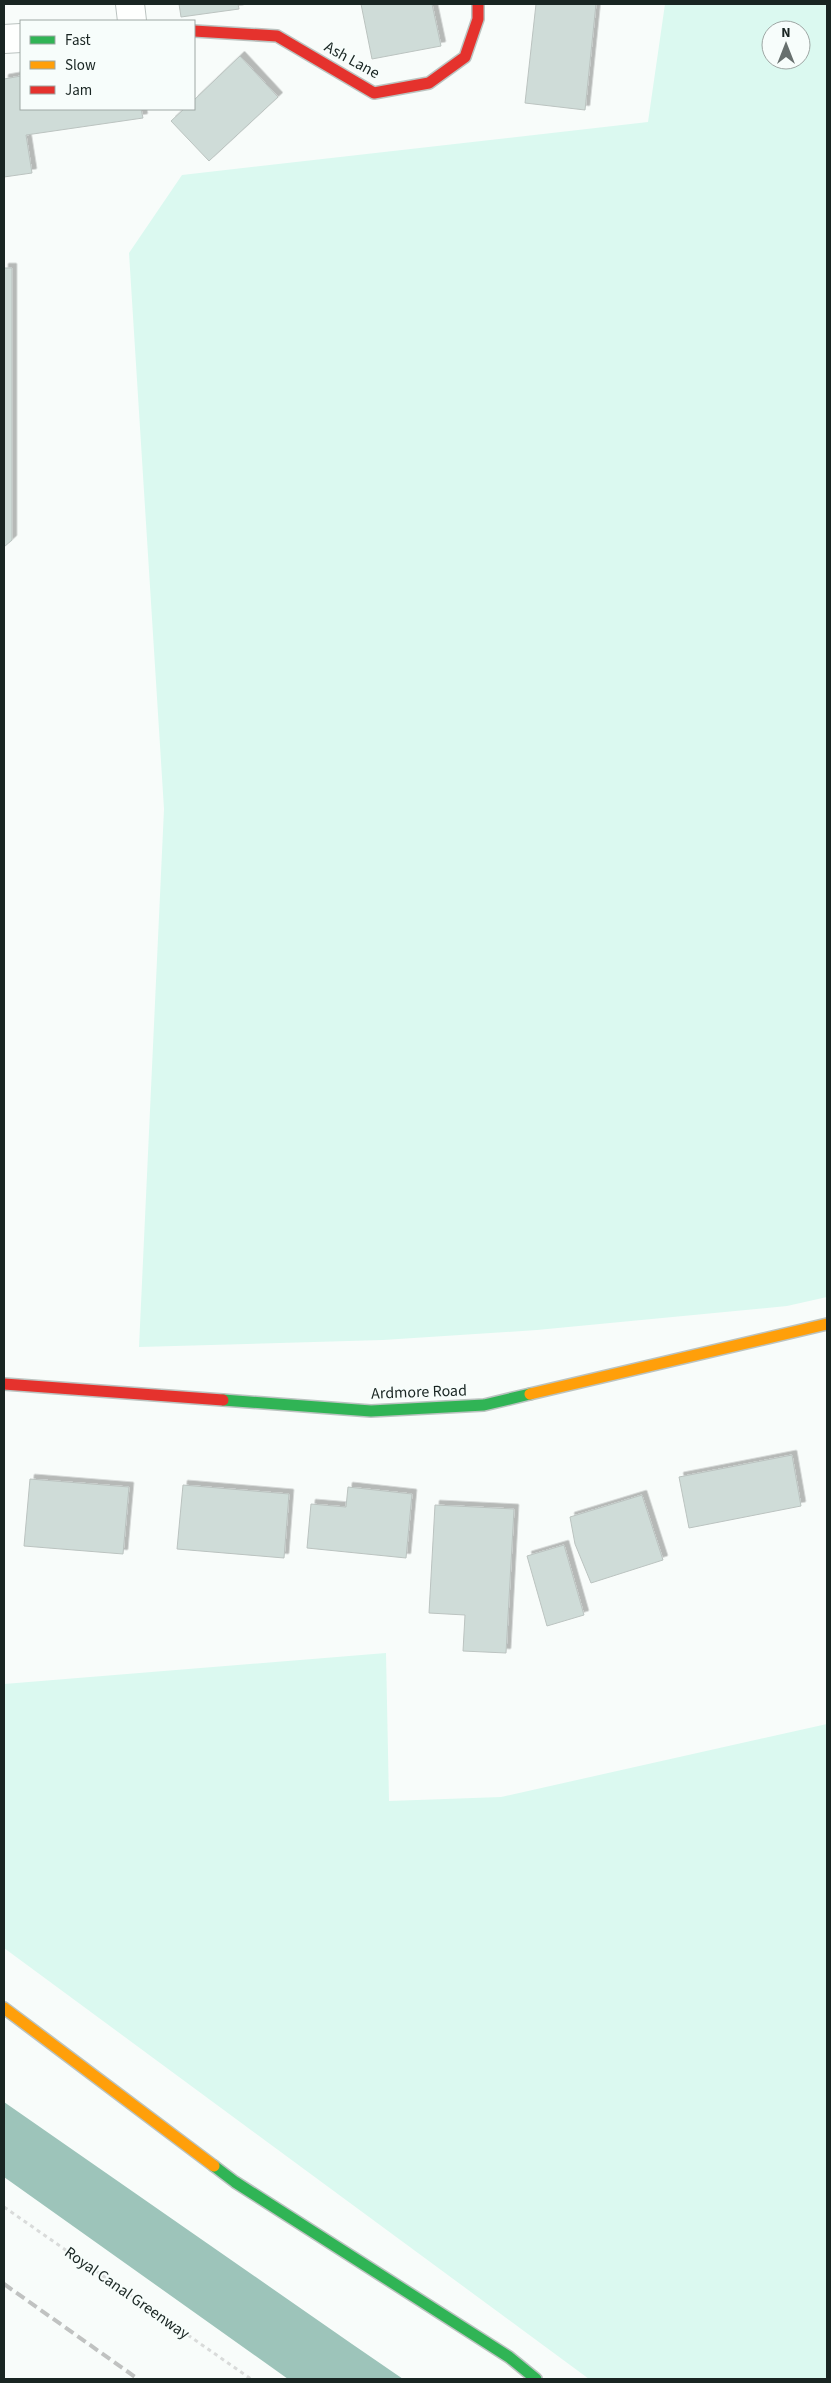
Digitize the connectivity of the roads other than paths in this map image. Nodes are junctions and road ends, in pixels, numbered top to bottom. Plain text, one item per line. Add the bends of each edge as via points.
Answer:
1 (130, 4) edge
2 (478, 4) edge
3 (132, 20) edge
4 (195, 31) edge
5 (20, 38) edge
6 (4, 39) edge
7 (827, 1324) edge
8 (4, 1384) edge
9 (4, 2008) edge
10 (536, 2379) edge

1 - 3 street
2 - 4 street, Ash Lane via 478,19 465,57 429,83 374,93 277,36
5 - 6 street
7 - 8 street, Ardmore Road via 484,1405 371,1411
9 - 10 street via 235,2182 509,2357

